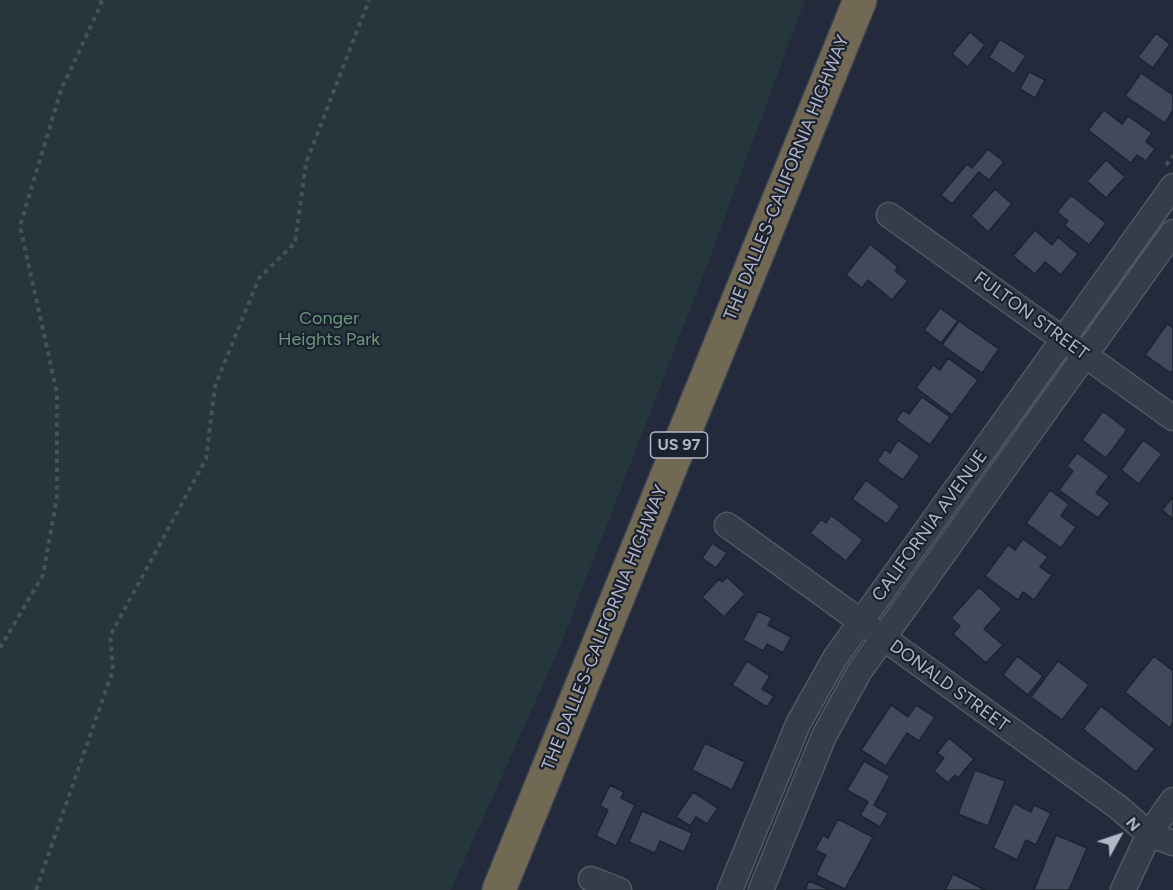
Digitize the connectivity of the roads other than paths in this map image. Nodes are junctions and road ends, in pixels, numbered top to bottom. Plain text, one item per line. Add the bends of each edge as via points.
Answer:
1 (860, 0) edge
2 (1173, 186) edge
3 (889, 215) dead end
4 (1173, 232) edge
5 (1063, 339) junction
6 (1085, 355) junction
7 (1173, 418) edge
8 (727, 525) dead end
9 (861, 622) junction
10 (883, 638) junction
11 (1173, 800) edge
12 (1149, 834) junction
13 (1173, 843) edge
14 (591, 879) dead end
15 (499, 890) edge
16 (619, 890) edge
17 (730, 890) edge
18 (761, 890) edge
19 (1123, 890) edge

1 - 15 highway, THE DALLES-CALIFORNIA HIGHWAY / US 97
2 - 5 street, CALIFORNIA AVENUE
3 - 5 street, FULTON STREET
4 - 6 street, CALIFORNIA AVENUE
5 - 6 street, FULTON STREET
5 - 9 street, CALIFORNIA AVENUE
6 - 7 street, FULTON STREET
6 - 10 street, CALIFORNIA AVENUE
8 - 9 street, DONALD STREET
9 - 10 street, DONALD STREET
9 - 17 street, CALIFORNIA AVENUE via 835,658 798,724
10 - 12 street, DONALD STREET via 1118,807
10 - 18 street, CALIFORNIA AVENUE via 859,672 824,736
11 - 12 street
12 - 13 street, DONALD STREET
12 - 19 street
14 - 16 street

